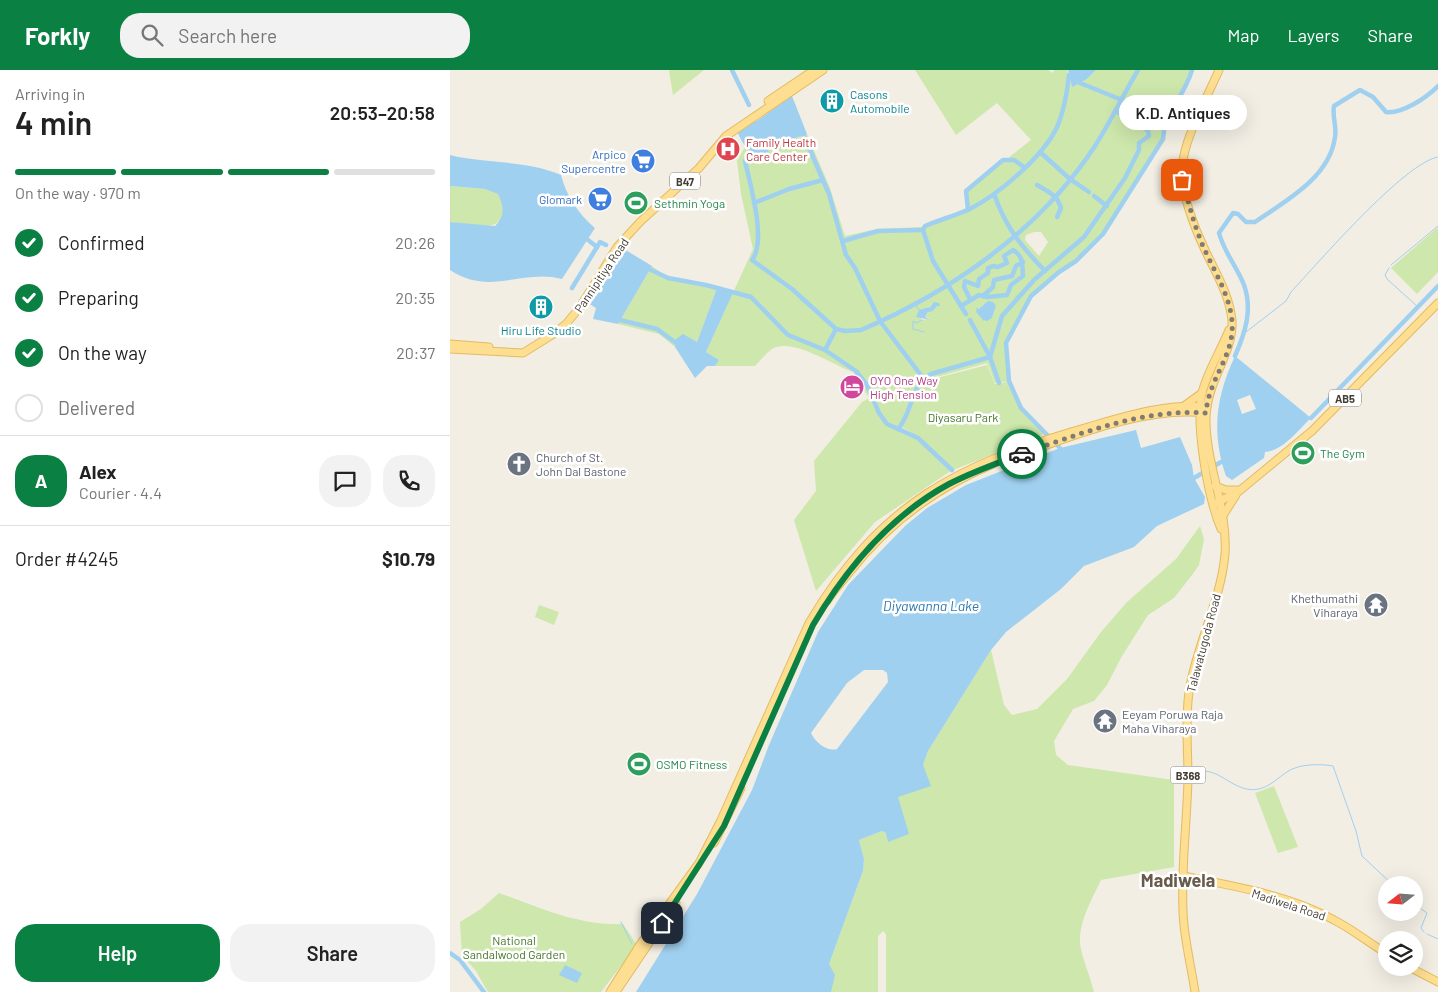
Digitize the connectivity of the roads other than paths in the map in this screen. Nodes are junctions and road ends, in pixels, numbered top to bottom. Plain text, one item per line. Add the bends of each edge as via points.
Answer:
1 (814, 70) edge
2 (823, 70) edge
3 (1220, 70) edge
4 (1438, 303) edge
5 (1232, 323) junction
6 (450, 344) edge
7 (450, 349) edge
8 (1202, 393) junction
9 (1185, 409) junction
10 (1204, 410) junction
11 (1201, 426) junction
12 (1044, 443) junction
13 (1206, 454) junction
14 (1210, 476) junction
15 (1215, 486) junction
16 (1238, 491) junction
17 (1216, 500) junction
18 (1222, 517) junction
19 (1224, 534) junction
20 (1183, 876) junction
21 (1378, 948) edge
22 (1423, 974) edge
23 (1438, 982) edge
24 (610, 992) edge
25 (616, 992) edge
26 (1195, 992) edge

1 - 6 main road, Pannipitiya Road / B47 via 726,130 695,165 613,244 577,304 549,332 514,350
2 - 7 main road, Pannipitiya Road / B47 via 726,136 699,168 617,247 580,307 552,335 534,348 514,354
3 - 5 main road, Talawatugoda Road / B368 via 1191,135 1182,180 1199,236 1224,291
4 - 16 main road, AB5 via 1312,431
5 - 8 main road, Talawatugoda Road / B368
5 - 10 main road, Talawatugoda Road / B368 via 1230,342
8 - 9 main road
8 - 10 main road, Talawatugoda Road / B368
9 - 10 main road
9 - 11 main road
9 - 12 main road
10 - 11 main road, Talawatugoda Road / B368
10 - 13 main road, Talawatugoda Road / B368
11 - 13 main road, Talawatugoda Road / B368
12 - 24 main road via 971,468 947,480 892,518 850,562 810,623 699,863
12 - 25 main road via 947,485 894,523 829,598 813,625 724,826 684,893
13 - 14 main road, Talawatugoda Road / B368
14 - 15 main road, Talawatugoda Road / B368
14 - 17 main road, Talawatugoda Road / B368
15 - 16 main road
15 - 17 main road, Talawatugoda Road / B368
16 - 17 main road, AB5
16 - 18 main road
17 - 18 main road, Talawatugoda Road / B368
17 - 19 main road, Talawatugoda Road / B368
18 - 19 main road, Talawatugoda Road / B368
19 - 20 main road, Talawatugoda Road / B368 via 1222,570 1189,693
20 - 21 main road, Madiwela Road via 1301,906 1333,919
20 - 26 main road, Talawatugoda Road / B368 via 1184,926
22 - 23 main road

